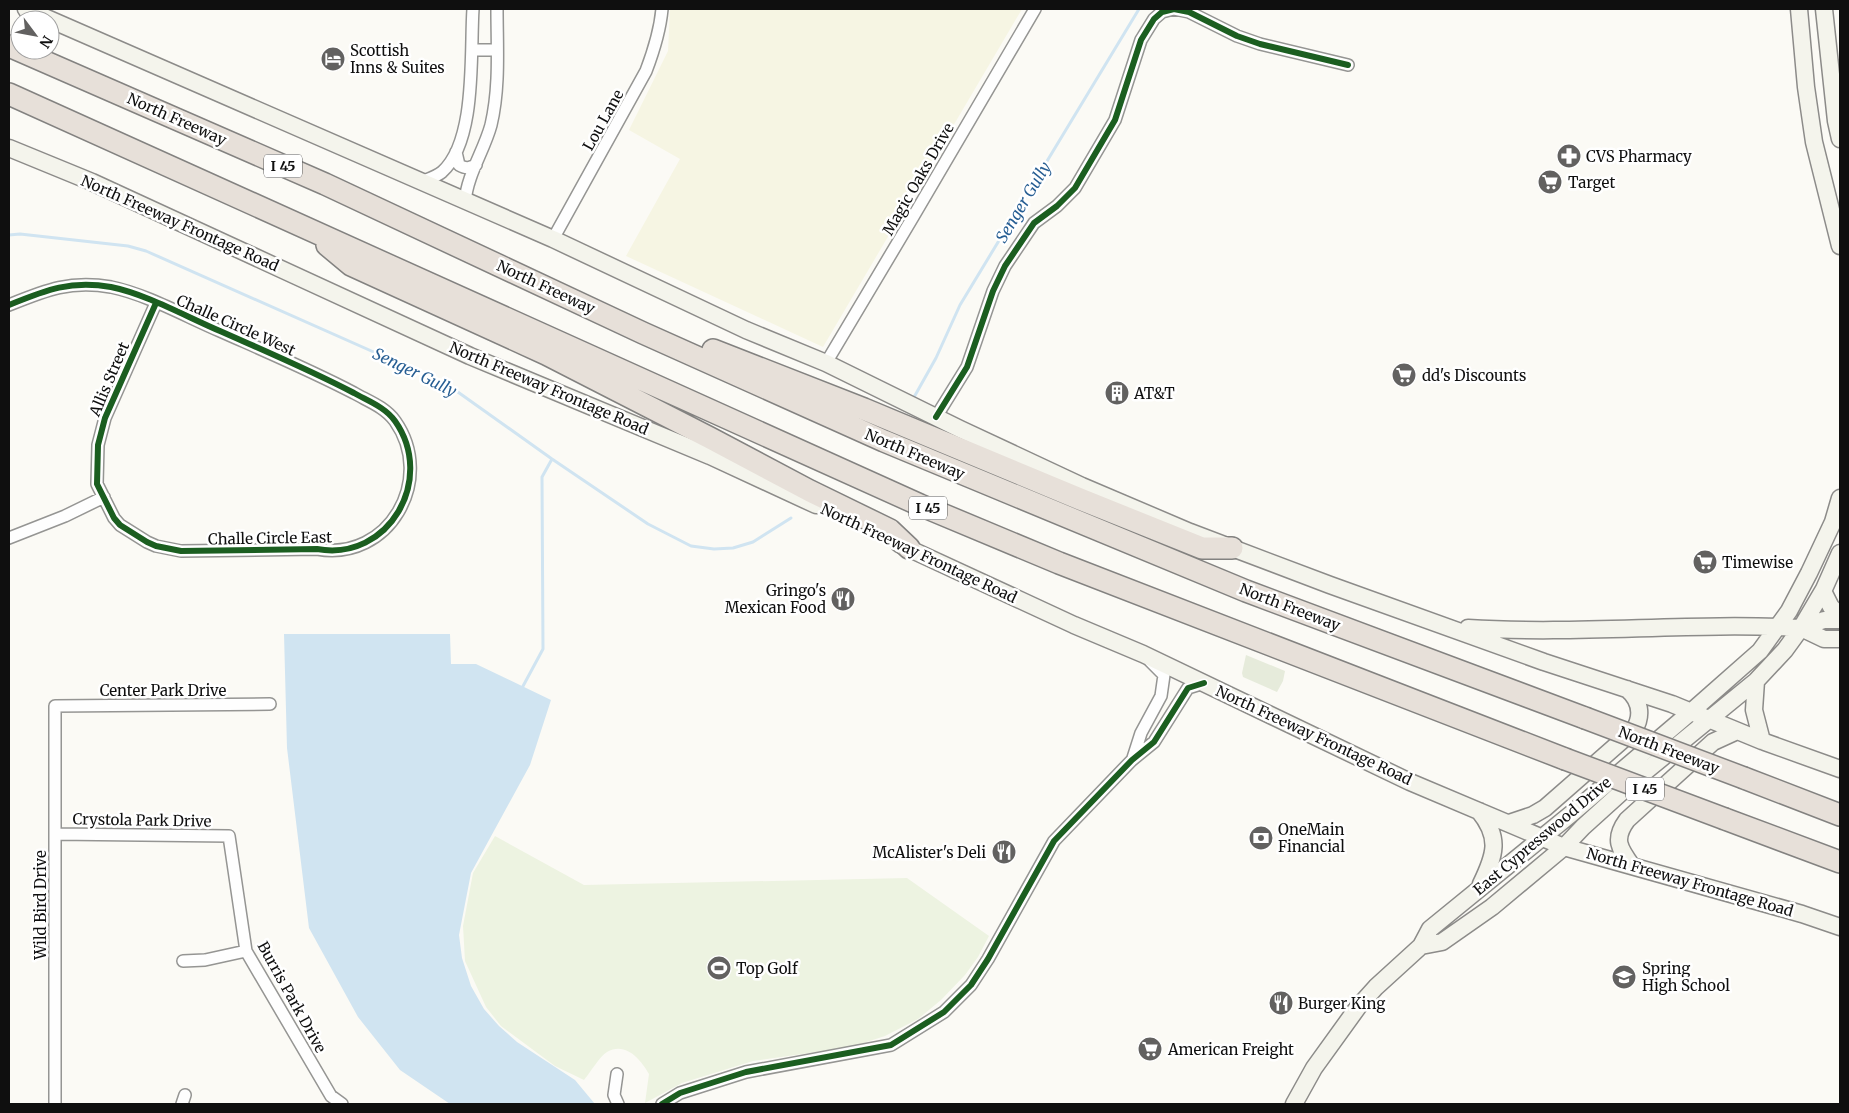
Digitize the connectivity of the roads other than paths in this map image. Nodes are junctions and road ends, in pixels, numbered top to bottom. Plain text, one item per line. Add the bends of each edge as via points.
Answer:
1 (26, 9) edge
2 (473, 9) edge
3 (497, 9) edge
4 (662, 9) edge
5 (1034, 9) edge
6 (1799, 9) edge
7 (1824, 9) edge
8 (9, 46) edge
9 (472, 50) junction
10 (497, 50) junction
11 (1348, 65) dead end
12 (9, 94) edge
13 (1836, 121) junction
14 (1811, 124) junction
15 (1840, 139) edge
16 (9, 148) edge
17 (456, 152) junction
18 (476, 165) junction
19 (421, 182) junction
20 (465, 202) junction
21 (303, 226) junction
22 (553, 239) junction
23 (1840, 246) edge
24 (554, 291) junction
25 (156, 303) junction
26 (9, 305) edge
27 (826, 363) junction
28 (936, 417) junction
29 (410, 468) joint
30 (104, 497) junction
31 (1840, 498) edge
32 (9, 538) edge
33 (909, 548) junction
34 (1232, 548) junction
35 (1840, 553) edge
36 (1823, 591) junction
37 (1840, 615) edge
38 (1840, 620) edge
39 (1778, 626) junction
40 (1449, 627) junction
41 (1802, 628) junction
42 (1840, 639) edge
43 (1143, 654) junction
44 (1756, 681) junction
45 (1204, 683) junction
46 (1627, 688) junction
47 (270, 704) dead end
48 (56, 706) joint
49 (1692, 711) junction
50 (1709, 719) junction
51 (1737, 732) junction
52 (1762, 741) junction
53 (1132, 760) junction
54 (1840, 769) edge
55 (1479, 811) junction
56 (1840, 814) edge
57 (1509, 823) junction
58 (55, 834) junction
59 (228, 836) joint
60 (1542, 837) junction
61 (1564, 847) junction
62 (1840, 862) edge
63 (1632, 866) junction
64 (1479, 889) junction
65 (1840, 927) edge
66 (1421, 946) junction
67 (246, 951) junction
68 (183, 961) dead end
69 (618, 1074) dead end
70 (331, 1096) junction
71 (55, 1104) edge
72 (322, 1104) edge
73 (342, 1104) edge
74 (618, 1104) edge
75 (662, 1104) edge
76 (1294, 1104) edge

1 - 19 main road
2 - 9 street
3 - 10 street
4 - 22 street, Lou Lane via 655,49 646,71
5 - 27 street, Magic Oaks Drive
6 - 14 main road
7 - 13 main road
8 - 24 highway, North Freeway / I 45 via 324,184
9 - 10 street
9 - 17 street via 468,110
10 - 18 street via 493,113
11 - 28 street via 1260,44 1189,12 1174,9 1162,12 1141,40 1115,120 1075,188 1034,223 1006,266 993,291 967,367
12 - 21 highway, I 45
13 - 14 main road
13 - 15 main road
14 - 23 main road
16 - 33 main road, North Freeway Frontage Road via 92,182 470,356 710,456
17 - 18 street via 459,165 464,168
17 - 19 street via 441,172
18 - 20 street via 468,183
19 - 20 main road
20 - 22 main road
21 - 33 highway via 351,265 598,380 890,530
21 - 62 highway, I 45, bridge via 920,505 1059,563
22 - 27 main road via 746,330
24 - 34 highway via 581,290 693,342 1202,548
24 - 56 highway, North Freeway / I 45, bridge via 945,467 1246,591
25 - 26 street, Challe Circle West via 111,287 82,284 48,290
25 - 29 street, Challe Circle West via 265,349 384,409 406,441
25 - 30 street, Allis Street via 105,418 98,445 97,484
27 - 28 main road
28 - 34 main road via 1082,486
29 - 30 street, Challe Circle East via 406,495 394,519 382,532 354,548 331,551 200,552 156,546 120,525
30 - 32 street
31 - 39 main road, East Cypresswood Drive via 1833,522 1809,573
33 - 43 main road, North Freeway Frontage Road
34 - 40 main road
35 - 36 main road, East Cypresswood Drive
36 - 37 main road via 1831,607
36 - 41 main road, East Cypresswood Drive
38 - 41 main road via 1824,620
39 - 40 main road via 1513,631
39 - 41 main road
39 - 49 main road, East Cypresswood Drive via 1760,650
40 - 46 main road
41 - 42 main road via 1824,639
41 - 44 main road, East Cypresswood Drive
43 - 45 main road, North Freeway Frontage Road
43 - 53 street via 1164,675 1161,696
44 - 50 main road, East Cypresswood Drive
44 - 52 main road via 1754,710
45 - 53 street via 1188,688 1154,742
45 - 55 main road, North Freeway Frontage Road via 1410,782
46 - 49 main road
46 - 57 main road via 1636,698 1640,711 1634,730 1545,808
47 - 48 street, Center Park Drive
48 - 58 street, Wild Bird Drive
49 - 50 main road
49 - 60 main road, East Cypresswood Drive
50 - 51 main road
50 - 61 main road, East Cypresswood Drive via 1596,814
51 - 52 main road
51 - 63 main road via 1713,742 1627,820 1620,830 1618,842
52 - 54 main road
53 - 75 street via 1054,841 984,965 971,985 944,1012 891,1045 746,1072 680,1093
55 - 57 main road, North Freeway Frontage Road
55 - 64 main road via 1488,821 1495,842 1492,860
57 - 60 main road, North Freeway Frontage Road
58 - 59 street, Crystola Park Drive
58 - 71 street, Wild Bird Drive
59 - 67 street, Burris Park Drive
60 - 61 main road, North Freeway Frontage Road
60 - 64 main road, East Cypresswood Drive
61 - 63 main road, North Freeway Frontage Road
61 - 66 main road, East Cypresswood Drive via 1492,907 1442,942
63 - 65 main road, North Freeway Frontage Road
64 - 66 main road, East Cypresswood Drive via 1430,930
66 - 76 main road, East Cypresswood Drive via 1358,1007 1314,1068
67 - 68 street
67 - 70 street, Burris Park Drive
69 - 74 street via 614,1095
70 - 72 street
70 - 73 street, Burris Park Drive

